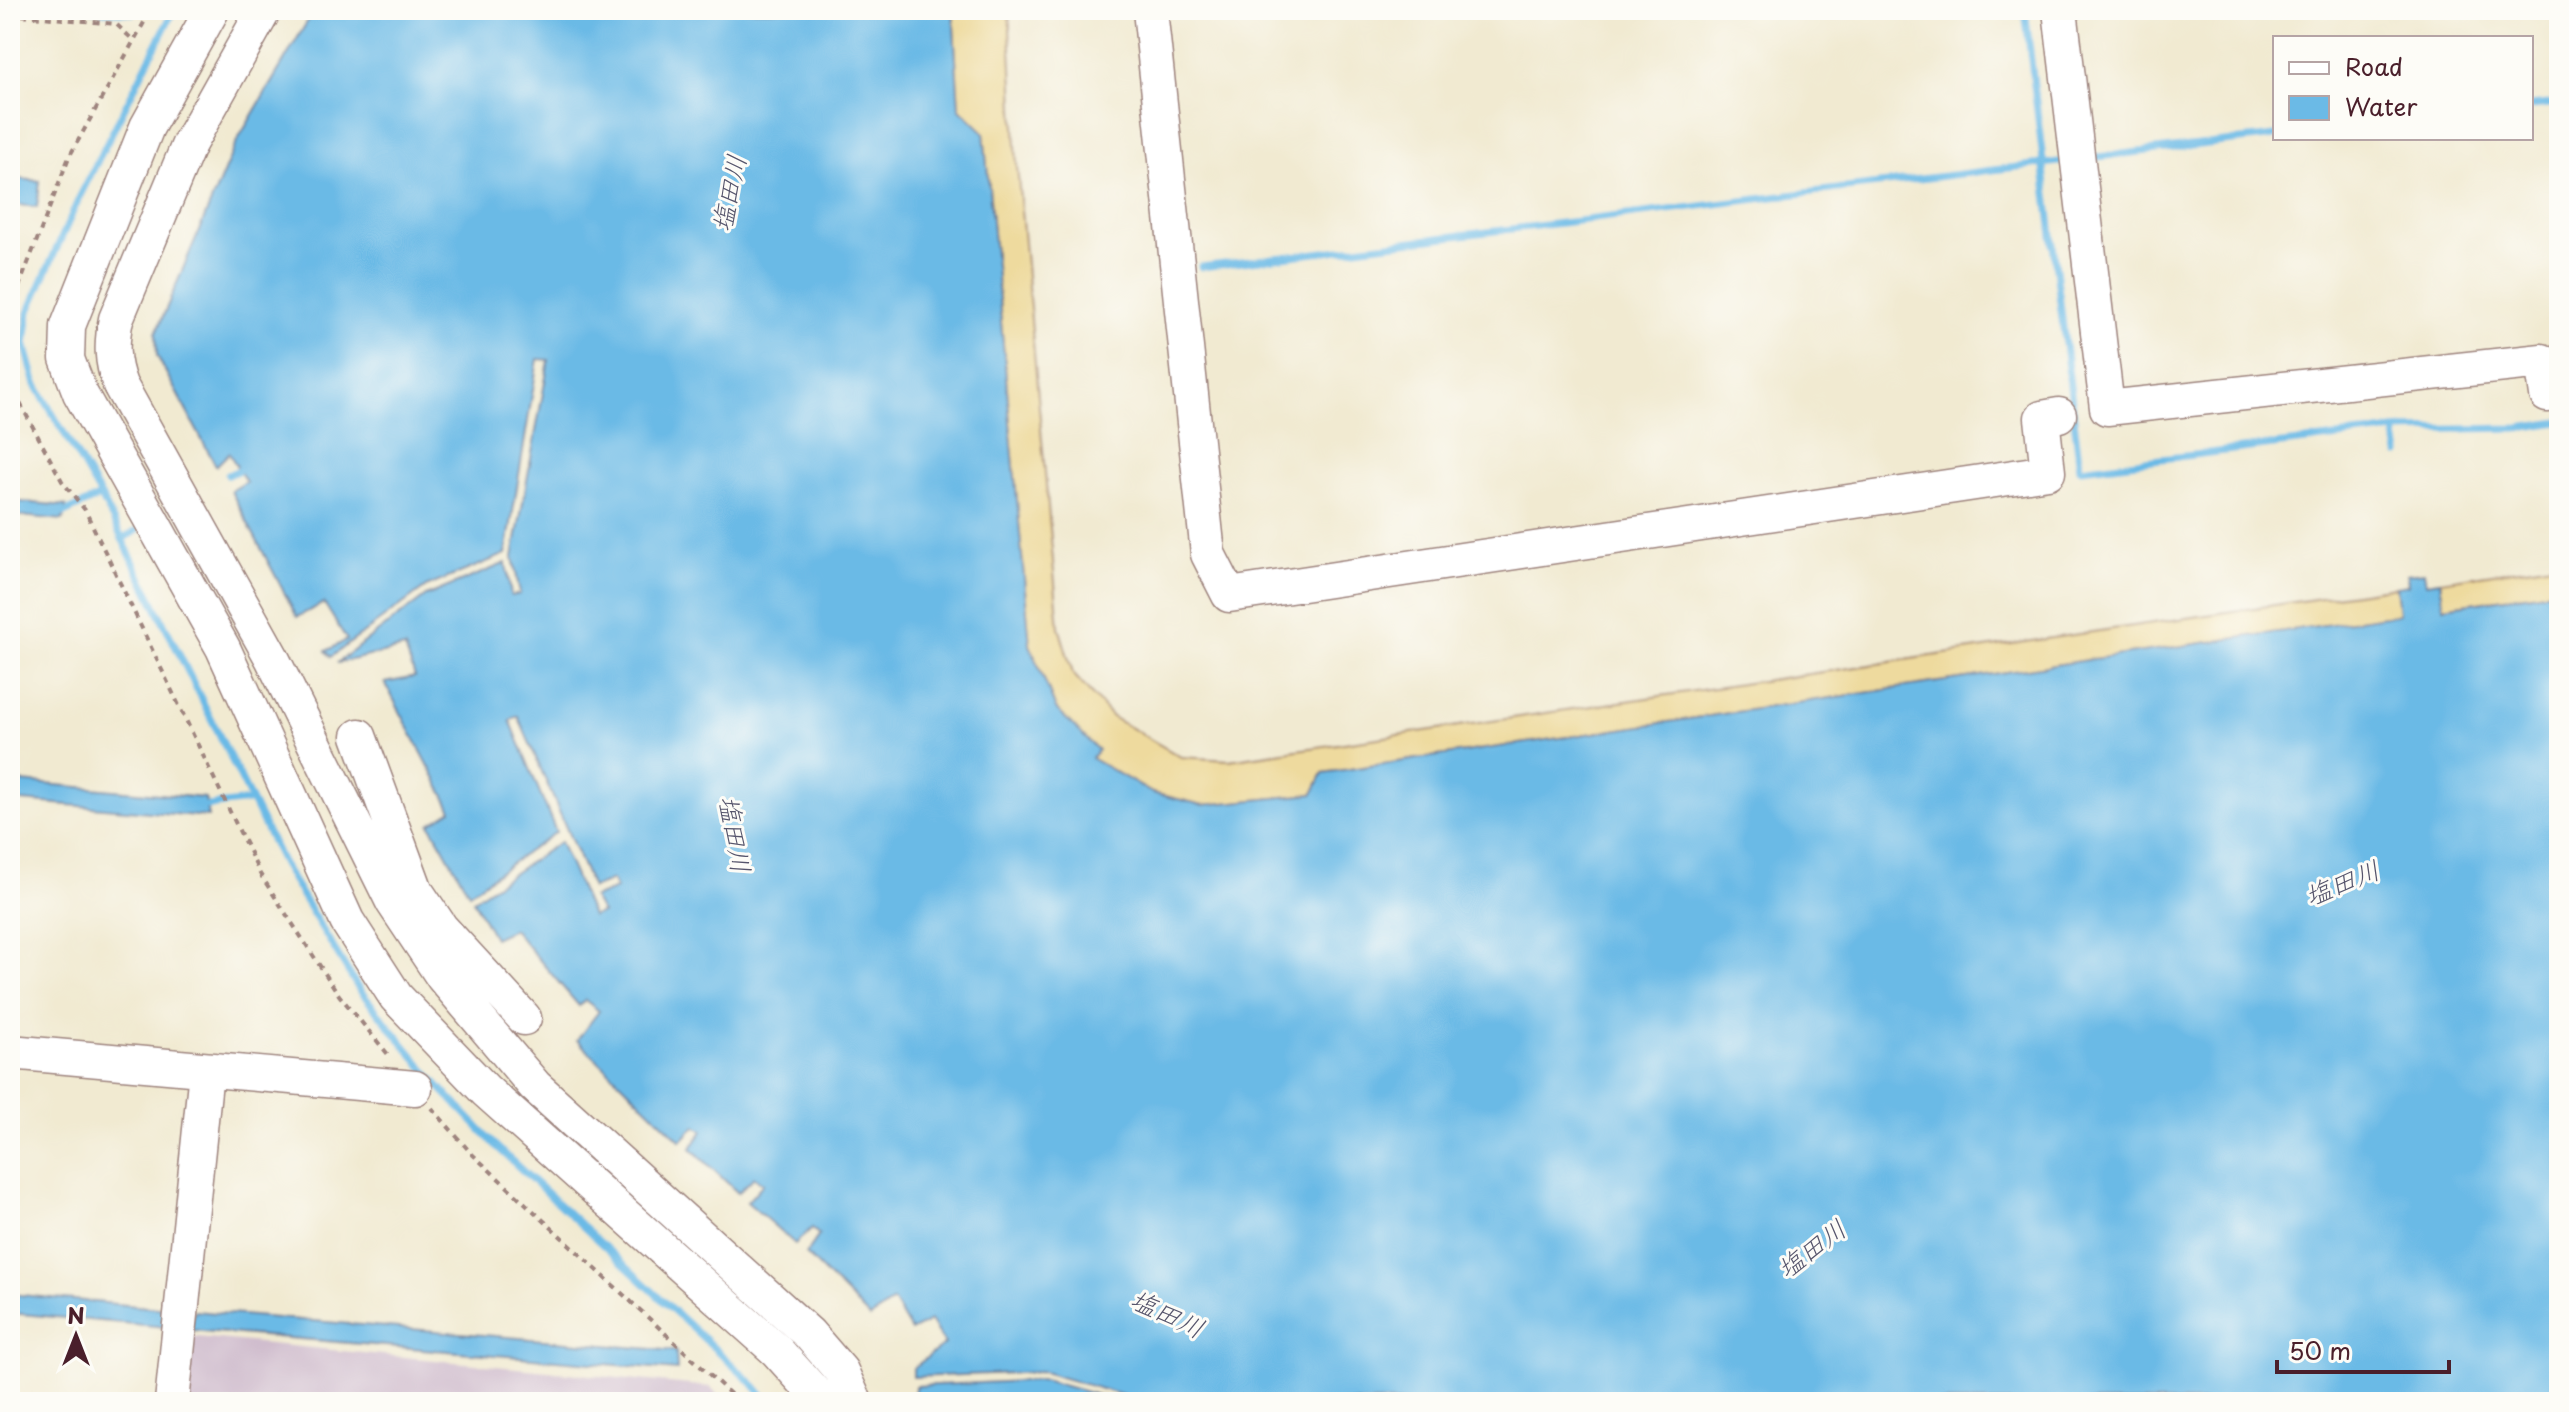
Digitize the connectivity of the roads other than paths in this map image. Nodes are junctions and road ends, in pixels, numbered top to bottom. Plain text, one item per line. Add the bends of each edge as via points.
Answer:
1 (212, 10) edge
2 (264, 10) edge
3 (1150, 10) edge
4 (2060, 10) edge
5 (2559, 394) edge
6 (2059, 415) dead end
7 (359, 736) dead end
8 (404, 897) junction
9 (524, 1018) dead end
10 (10, 1052) edge
11 (206, 1071) junction
12 (415, 1088) road end
13 (172, 1402) edge
14 (823, 1402) edge
15 (855, 1402) edge

1 - 14 street via 147,127 68,326 67,359 80,393 223,648 347,921 396,997 486,1091 777,1351
2 - 8 street via 189,144 116,319 113,365
3 - 6 street via 1208,554 1229,595 2048,472 2042,418
4 - 5 street via 2107,408 2542,361 2547,395
7 - 8 street
8 - 9 street via 441,928
8 - 15 street via 443,977 535,1086 809,1334 841,1371
10 - 11 street
11 - 12 street
11 - 13 street

